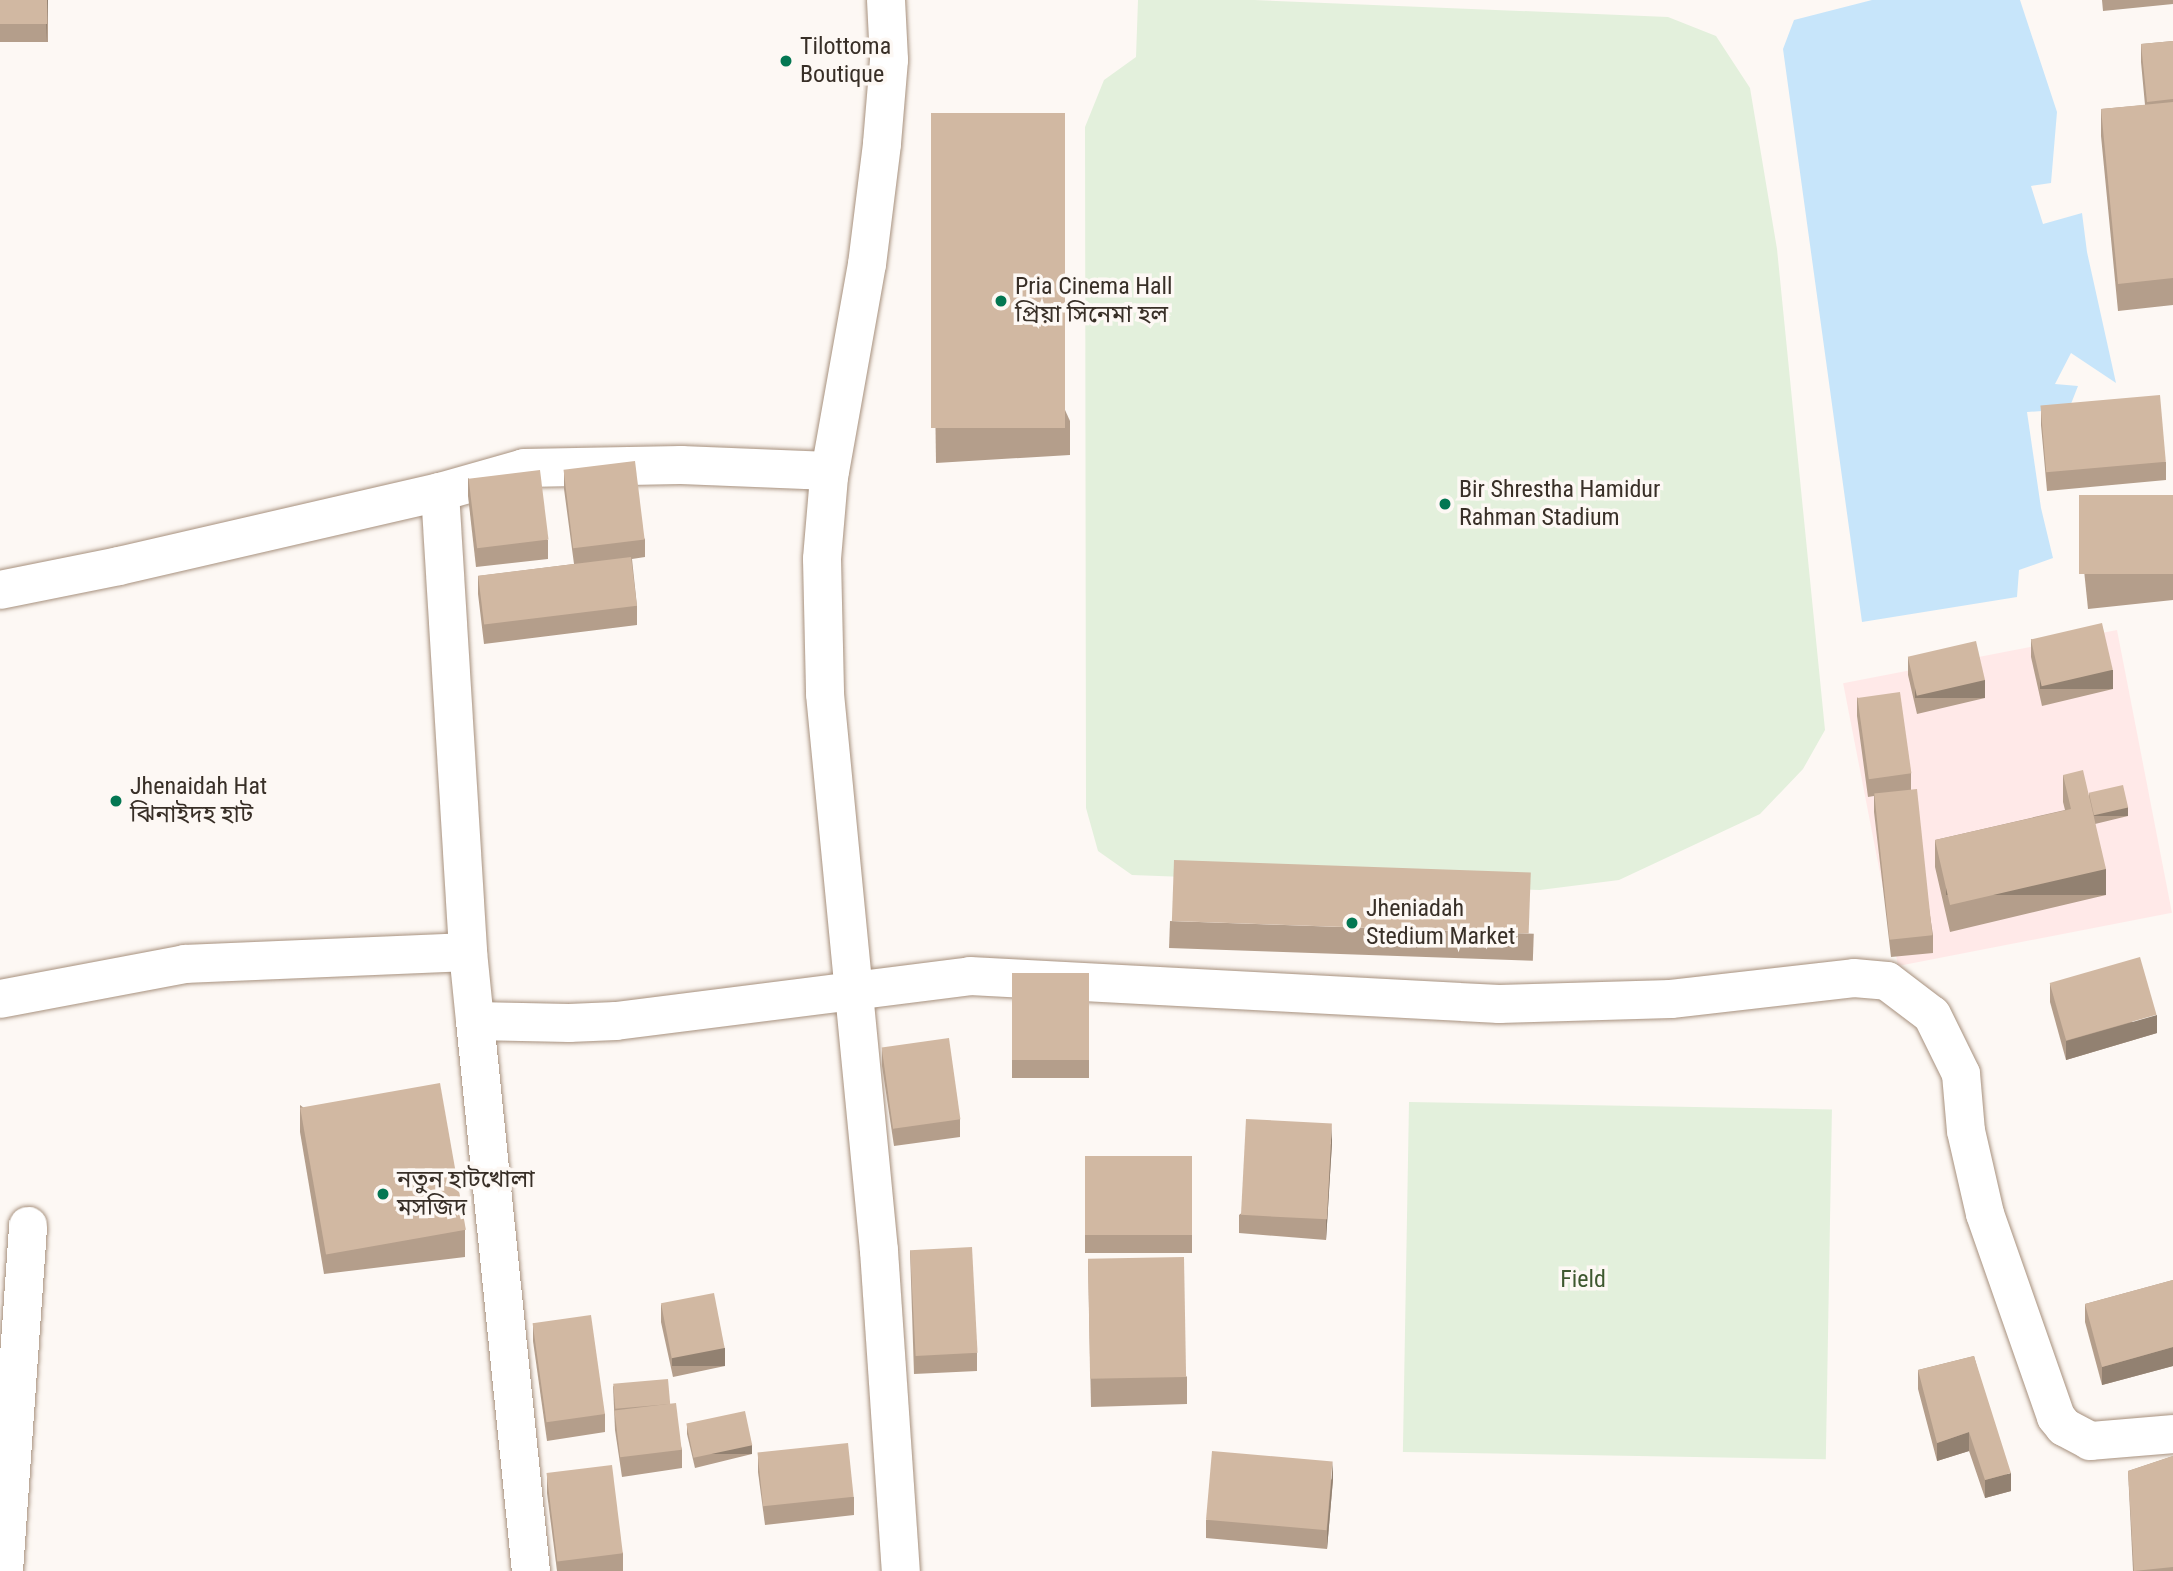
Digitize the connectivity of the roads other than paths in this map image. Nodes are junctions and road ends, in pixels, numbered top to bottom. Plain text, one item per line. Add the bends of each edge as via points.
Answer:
1 (886, 0) edge
2 (830, 471) junction
3 (440, 492) junction
4 (0, 590) edge
5 (468, 952) junction
6 (854, 993) junction
7 (0, 999) edge
8 (475, 1021) junction
9 (28, 1226) dead end
10 (2173, 1434) edge
11 (4, 1571) edge
12 (531, 1571) edge
13 (901, 1571) edge

1 - 2 street via 888,60 882,144 867,264
2 - 3 street via 681,465 524,468
2 - 6 street via 822,559 825,694
3 - 4 street
3 - 5 street
5 - 7 street via 185,964
5 - 8 street
6 - 8 street via 615,1021
6 - 10 street via 970,976 1499,1004 1671,999 1854,978 1887,981 1932,1015 1961,1074 1966,1131 1985,1214 2056,1416 2064,1427 2090,1441
6 - 13 street via 879,1251
8 - 12 street
9 - 11 street

